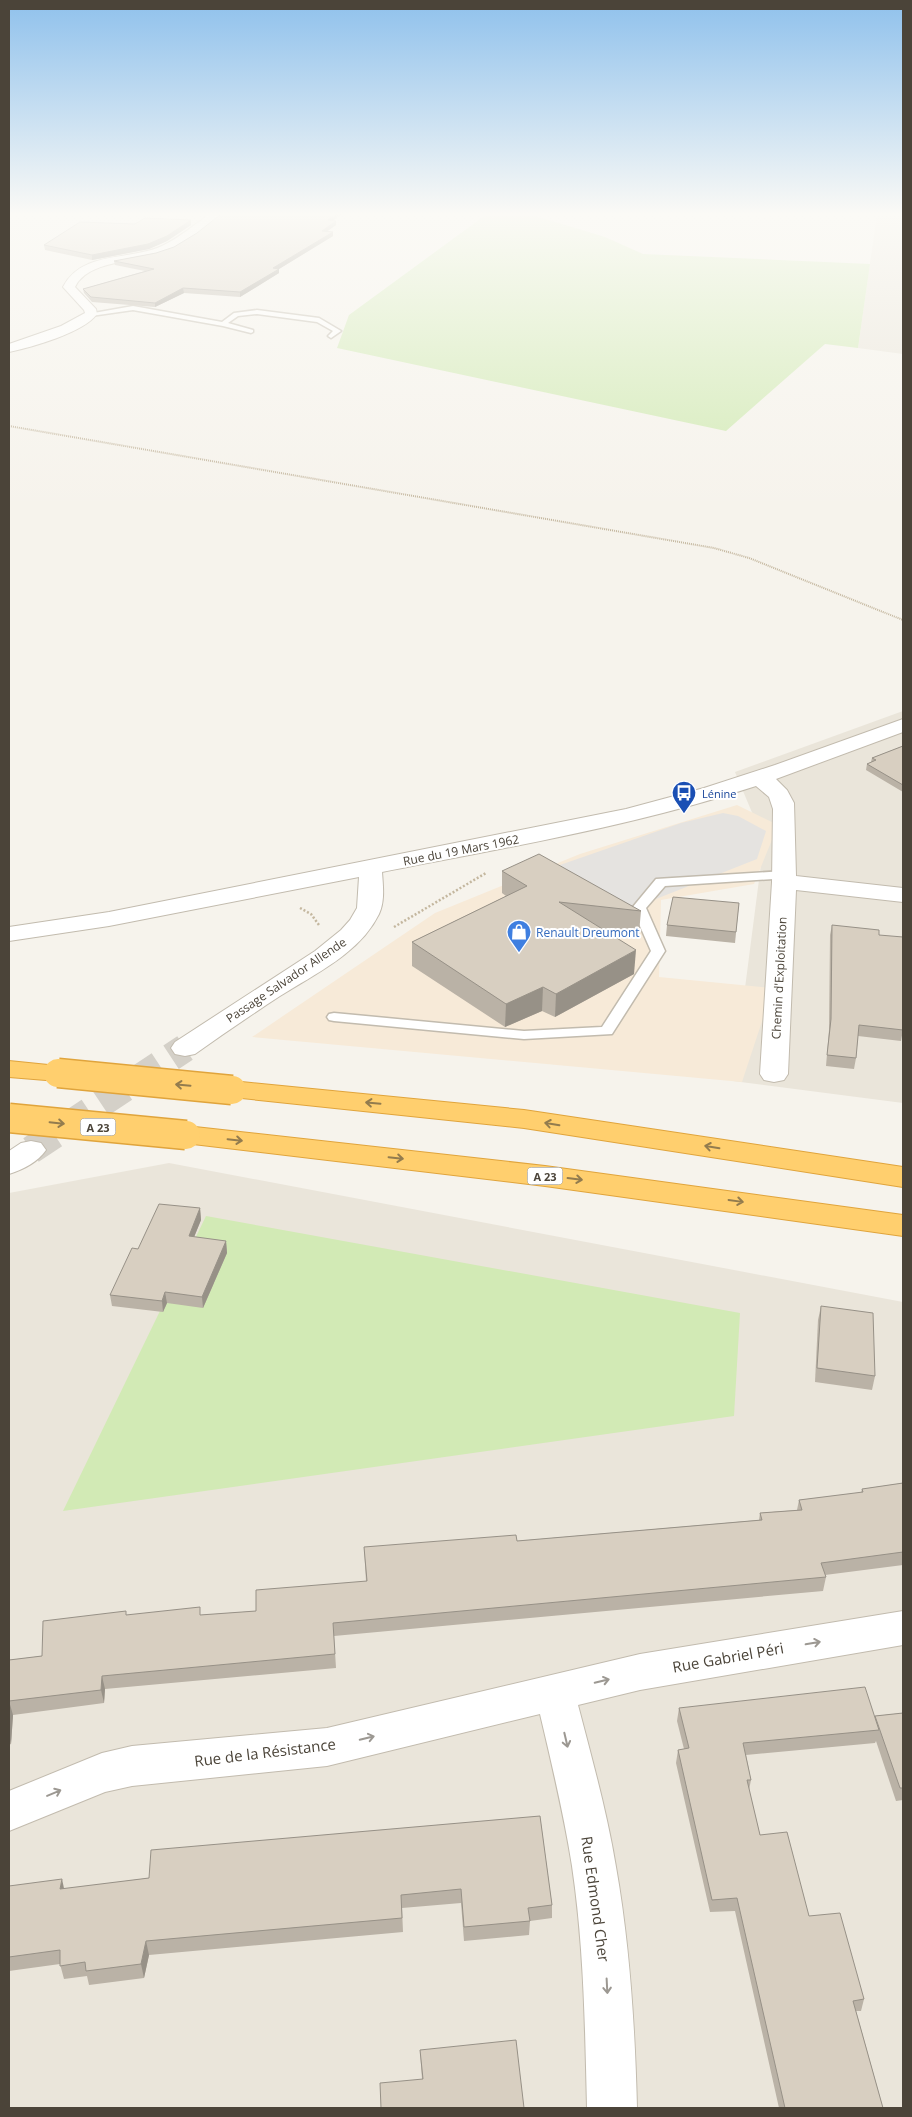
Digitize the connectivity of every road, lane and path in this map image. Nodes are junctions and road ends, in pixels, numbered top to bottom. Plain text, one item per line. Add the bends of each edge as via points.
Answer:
1 (99, 313) edge
2 (160, 313) edge
3 (249, 313) edge
4 (263, 313) edge
5 (90, 314) joint
6 (223, 324) junction
7 (251, 331) dead end
8 (331, 336) dead end
9 (9, 348) edge
10 (9, 426) edge
11 (903, 620) edge
12 (903, 725) edge
13 (759, 778) junction
14 (370, 868) junction
15 (784, 878) junction
16 (903, 895) edge
17 (9, 934) edge
18 (334, 1018) dead end
19 (185, 1048) tunnel mouth
20 (9, 1068) edge
21 (774, 1074) dead end
22 (9, 1118) edge
23 (795, 1160) junction
24 (903, 1165) edge
25 (903, 1177) edge
26 (903, 1226) edge
27 (903, 1628) edge
28 (555, 1692) junction
29 (9, 1811) edge
30 (612, 2108) edge

1 - 5 lane
2 - 6 lane
3 - 6 lane via 236,314
4 - 8 lane via 319,320 338,331
5 - 9 street via 75,325
6 - 7 lane
10 - 11 path via 714,548 749,558
12 - 13 street, Rue du 19 Mars 1962
13 - 14 street, Rue du 19 Mars 1962 via 595,823
13 - 15 street, Chemin d'Exploitation via 784,800
14 - 17 street, Rue du 19 Mars 1962 via 109,919
14 - 19 street, Passage Salvador Allende via 369,908 351,934 312,964
15 - 16 street
15 - 18 lane via 661,882 639,908 658,951 607,1031 524,1035
15 - 21 street, Chemin d'Exploitation
23 -> 20 highway, bridge via 524,1120
22 -> 26 highway, A 23, bridge via 501,1170
23 - 24 highway
23 - 25 highway
28 -> 27 street, Rue Gabriel Péri via 640,1672
29 -> 28 street, Rue de la Résistance via 102,1773 132,1766 327,1748
28 -> 30 street, Rue Edmond Cher via 588,1833 595,1882 606,1970

